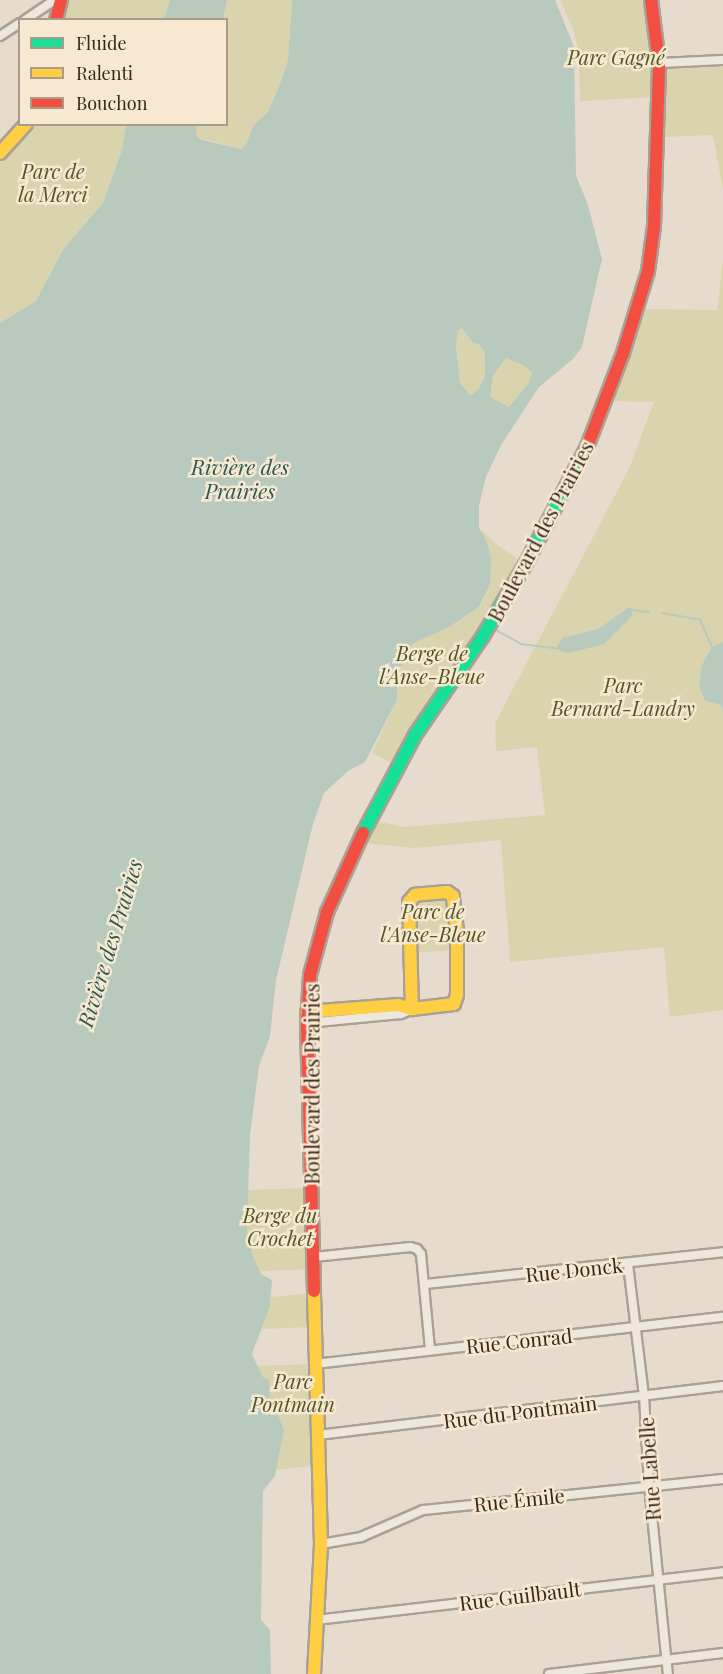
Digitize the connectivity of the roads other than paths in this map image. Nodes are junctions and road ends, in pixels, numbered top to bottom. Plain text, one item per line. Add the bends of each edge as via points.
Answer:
1 (651, 0) edge
2 (61, 1) edge
3 (28, 18) edge
4 (57, 18) edge
5 (18, 24) edge
6 (0, 36) edge
7 (723, 60) edge
8 (659, 63) junction
9 (24, 126) edge
10 (0, 153) edge
11 (412, 1009) junction
12 (307, 1018) junction
13 (723, 1252) edge
14 (314, 1257) junction
15 (628, 1264) junction
16 (425, 1284) junction
17 (723, 1317) edge
18 (634, 1327) junction
19 (430, 1350) junction
20 (315, 1364) junction
21 (723, 1386) edge
22 (644, 1396) junction
23 (318, 1435) junction
24 (723, 1479) edge
25 (649, 1485) junction
26 (321, 1544) junction
27 (723, 1572) edge
28 (658, 1579) junction
29 (316, 1620) junction
30 (723, 1653) edge
31 (667, 1660) junction
32 (314, 1674) edge
33 (549, 1674) edge
34 (668, 1674) edge

1 - 8 street, Boulevard des Prairies
2 - 3 street via 52,2
2 - 4 street
5 - 6 street
7 - 8 street
8 - 12 street, Boulevard des Prairies via 654,226 648,271 607,397 582,459 525,565 483,636 415,735 375,807 327,912 310,975
9 - 10 street
11 - 11 street via 445,1007 454,1004 457,995 457,931 453,896 447,891 415,895 409,902
11 - 12 street via 398,1005
12 - 14 street, Boulevard des Prairies
13 - 15 street, Rue Donck
14 - 16 street via 410,1247 421,1254
14 - 20 street, Boulevard des Prairies
15 - 16 street, Rue Donck
15 - 18 street, Rue Labelle
16 - 19 street
17 - 18 street, Rue Conrad
18 - 19 street, Rue Conrad
18 - 22 street, Rue Labelle
19 - 20 street, Rue Conrad
20 - 23 street, Boulevard des Prairies
21 - 22 street, Rue du Pontmain
22 - 23 street, Rue du Pontmain
22 - 25 street, Rue Labelle
23 - 26 street, Boulevard des Prairies
24 - 25 street, Rue Émile
25 - 26 street, Rue Émile via 423,1510 361,1537
25 - 28 street, Rue Labelle
26 - 29 street, Boulevard des Prairies
27 - 28 street, Rue Guilbault
28 - 29 street, Rue Guilbault
28 - 31 street, Rue Labelle
29 - 32 street, Boulevard des Prairies
30 - 31 street
31 - 33 street
31 - 34 street, Rue Labelle

